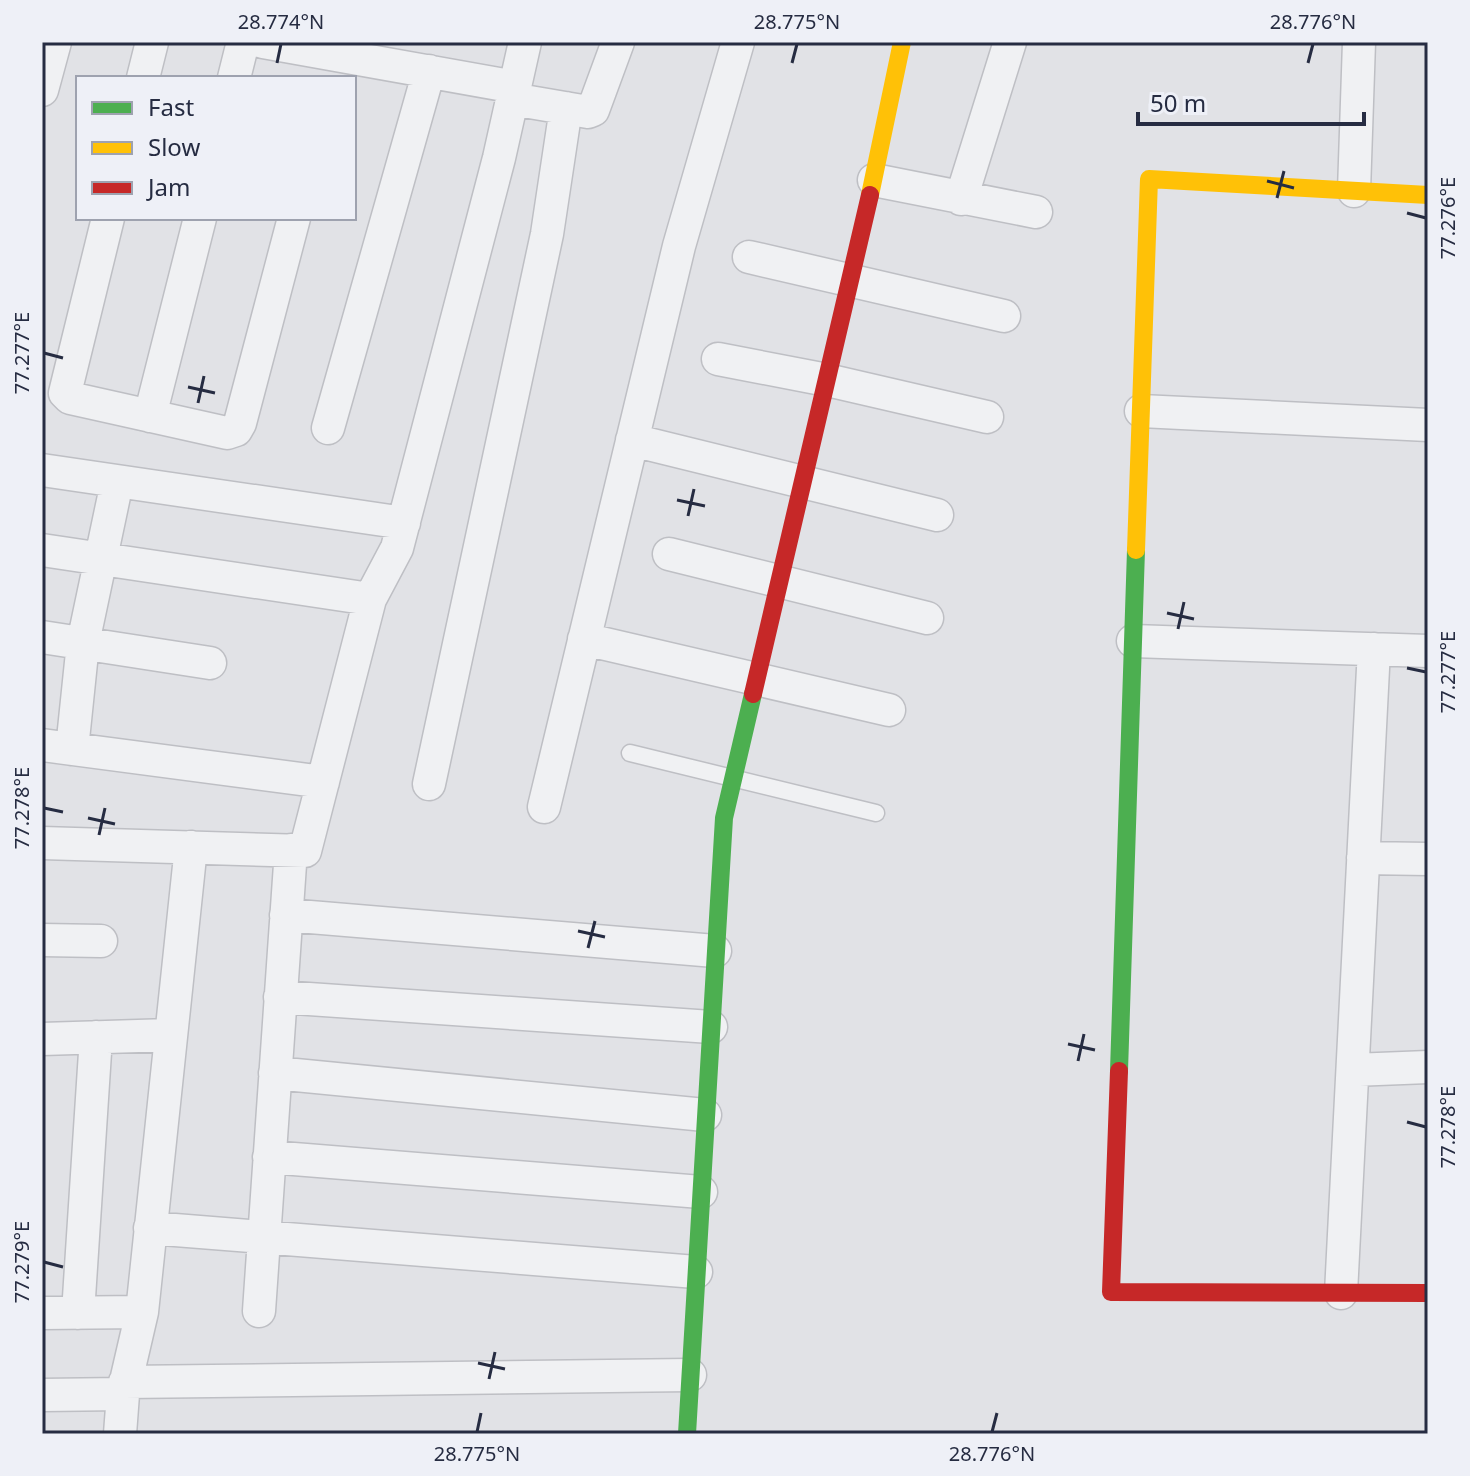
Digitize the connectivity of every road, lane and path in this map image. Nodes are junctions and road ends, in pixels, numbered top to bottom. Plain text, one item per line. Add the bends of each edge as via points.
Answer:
1 (55, 42) edge
2 (152, 42) edge
3 (243, 42) edge
4 (263, 42) edge
5 (525, 42) edge
6 (618, 42) edge
7 (738, 42) edge
8 (902, 42) edge
9 (1010, 42) edge
10 (1359, 42) edge
11 (336, 58) edge
12 (429, 71) junction
13 (144, 76) edge
14 (234, 76) edge
15 (42, 90) edge
16 (513, 93) junction
17 (566, 108) junction
18 (874, 180) junction
19 (1354, 191) junction
20 (1428, 195) edge
21 (961, 199) junction
22 (1036, 212) dead end
23 (108, 220) edge
24 (199, 220) edge
25 (293, 220) edge
26 (749, 257) dead end
27 (850, 280) junction
28 (1004, 316) dead end
29 (718, 359) dead end
30 (827, 380) junction
31 (1141, 411) junction
32 (150, 416) junction
33 (987, 417) dead end
34 (1428, 425) edge
35 (328, 428) dead end
36 (632, 440) junction
37 (42, 470) edge
38 (117, 482) junction
39 (802, 483) junction
40 (937, 515) dead end
41 (404, 523) junction
42 (42, 550) edge
43 (669, 554) dead end
44 (101, 559) junction
45 (779, 581) junction
46 (370, 599) junction
47 (927, 618) dead end
48 (42, 637) edge
49 (584, 639) junction
50 (1133, 641) junction
51 (83, 643) junction
52 (1374, 649) junction
53 (1428, 651) edge
54 (210, 663) dead end
55 (756, 679) junction
56 (889, 710) dead end
57 (57, 747) edge
58 (630, 753) dead end
59 (733, 778) junction
60 (323, 782) junction
61 (429, 784) dead end
62 (544, 807) dead end
63 (876, 813) dead end
64 (42, 843) edge
65 (191, 847) junction
66 (291, 850) junction
67 (1363, 858) junction
68 (1428, 859) edge
69 (286, 915) junction
70 (42, 940) edge
71 (101, 941) dead end
72 (715, 951) junction
73 (280, 997) junction
74 (711, 1027) junction
75 (170, 1035) junction
76 (96, 1037) junction
77 (42, 1039) edge
78 (1428, 1067) edge
79 (1353, 1070) junction
80 (275, 1073) junction
81 (705, 1115) junction
82 (269, 1157) junction
83 (701, 1192) junction
84 (150, 1228) junction
85 (264, 1237) junction
86 (696, 1272) junction
87 (1341, 1293) junction
88 (1428, 1293) edge
89 (259, 1311) dead end
90 (142, 1312) junction
91 (42, 1313) edge
92 (78, 1313) junction
93 (690, 1375) junction
94 (124, 1388) junction
95 (42, 1395) edge
96 (120, 1434) edge
97 (687, 1434) edge

1 - 15 street
2 - 13 street
3 - 14 street
4 - 11 street
5 - 16 street
6 - 17 street via 595,110
7 - 36 street via 679,246
8 - 18 street
9 - 21 street
10 - 19 street
11 - 12 street
12 - 16 street
12 - 35 street
16 - 17 street
16 - 41 street
17 - 61 street via 547,234
18 - 21 street
18 - 27 street
19 - 20 street
19 - 31 street via 1149,179
21 - 22 street
23 - 32 street via 65,393
24 - 32 street
25 - 32 street via 236,430 227,433
26 - 27 street
27 - 28 street
27 - 30 street
29 - 30 street
30 - 33 street
30 - 39 street
31 - 34 street
31 - 50 street
36 - 39 street
36 - 49 street
37 - 38 street
38 - 41 street
38 - 44 street
39 - 40 street
39 - 45 street
41 - 46 street
42 - 44 street
43 - 45 street
44 - 46 street
44 - 51 street
45 - 47 street
45 - 55 street
46 - 60 street
48 - 51 street
49 - 55 street
49 - 62 street
50 - 52 street
50 - 87 street via 1111,1292
51 - 54 street
51 - 57 street
52 - 53 street
52 - 67 street
55 - 56 street
55 - 59 street
57 - 60 street
58 - 59 lane
59 - 63 lane
59 - 72 street via 724,818
60 - 66 street via 305,851
64 - 65 street
65 - 66 street
65 - 75 street
66 - 69 street
67 - 68 street
67 - 79 street
69 - 72 street
69 - 73 street
70 - 71 street
72 - 74 street
73 - 74 street
73 - 80 street
74 - 81 street
75 - 76 street
75 - 84 street
76 - 77 street
76 - 92 street
78 - 79 street
79 - 87 street
80 - 81 street
80 - 82 street
81 - 83 street
82 - 83 street
82 - 85 street
83 - 86 street
84 - 85 street
84 - 90 street
85 - 86 street
85 - 89 street
86 - 93 street
87 - 88 street
90 - 92 street
90 - 94 street
91 - 92 street
93 - 94 street
93 - 97 street
94 - 95 street
94 - 96 street

